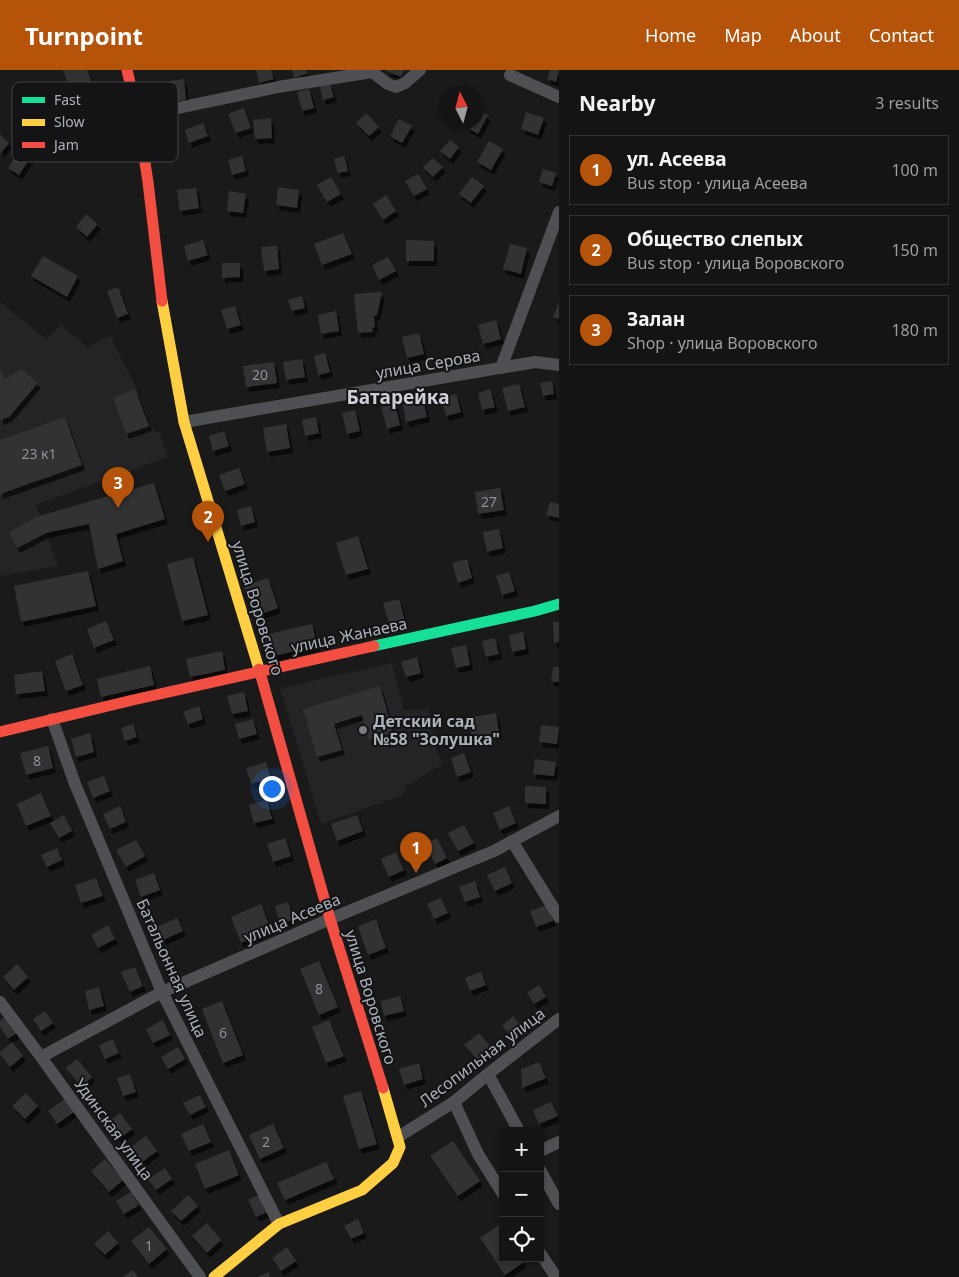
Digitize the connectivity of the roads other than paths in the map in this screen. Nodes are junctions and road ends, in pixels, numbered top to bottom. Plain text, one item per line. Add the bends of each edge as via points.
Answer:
1 (420, 70) edge
2 (510, 75) dead end
3 (559, 97) edge
4 (178, 108) edge
5 (145, 162) edge
6 (559, 212) edge
7 (559, 365) edge
8 (501, 368) junction
9 (184, 422) junction
10 (559, 604) edge
11 (260, 671) junction
12 (52, 719) junction
13 (0, 732) edge
14 (559, 816) edge
15 (512, 841) junction
16 (559, 917) edge
17 (330, 919) junction
18 (162, 992) junction
19 (0, 1002) edge
20 (559, 1019) edge
21 (41, 1056) junction
22 (488, 1074) junction
23 (454, 1102) junction
24 (517, 1127) edge
25 (399, 1142) junction
26 (559, 1142) edge
27 (544, 1149) edge
28 (541, 1172) edge
29 (499, 1188) edge
30 (559, 1204) edge
31 (280, 1224) junction
32 (544, 1259) edge
33 (200, 1277) edge
34 (214, 1277) edge
35 (556, 1277) edge

1 - 4 street via 396,87 372,72
2 - 3 street
5 - 9 street, улица Воровского via 164,313
6 - 8 street
7 - 8 street, улица Серова via 536,362
8 - 9 street, улица Серова
9 - 11 street, улица Воровского
10 - 11 street, улица Жанаева
11 - 12 street, улица Жанаева
11 - 17 street, улица Воровского
12 - 13 street, улица Жанаева
12 - 18 street, Батальонная улица via 75,784
14 - 15 street, улица Асеева
15 - 16 street
15 - 17 street, улица Асеева
17 - 18 street, улица Асеева
17 - 25 street, улица Воровского
18 - 21 street, улица Асеева
18 - 31 street, Батальонная улица
19 - 21 street, Удинская улица
20 - 22 street, Лесопильная улица
21 - 33 street, Удинская улица
22 - 23 street, Лесопильная улица
22 - 24 street
23 - 25 street, Лесопильная улица
23 - 29 street via 478,1154
25 - 31 street via 393,1163 362,1190
26 - 27 street
28 - 30 street
31 - 34 street
32 - 35 street

